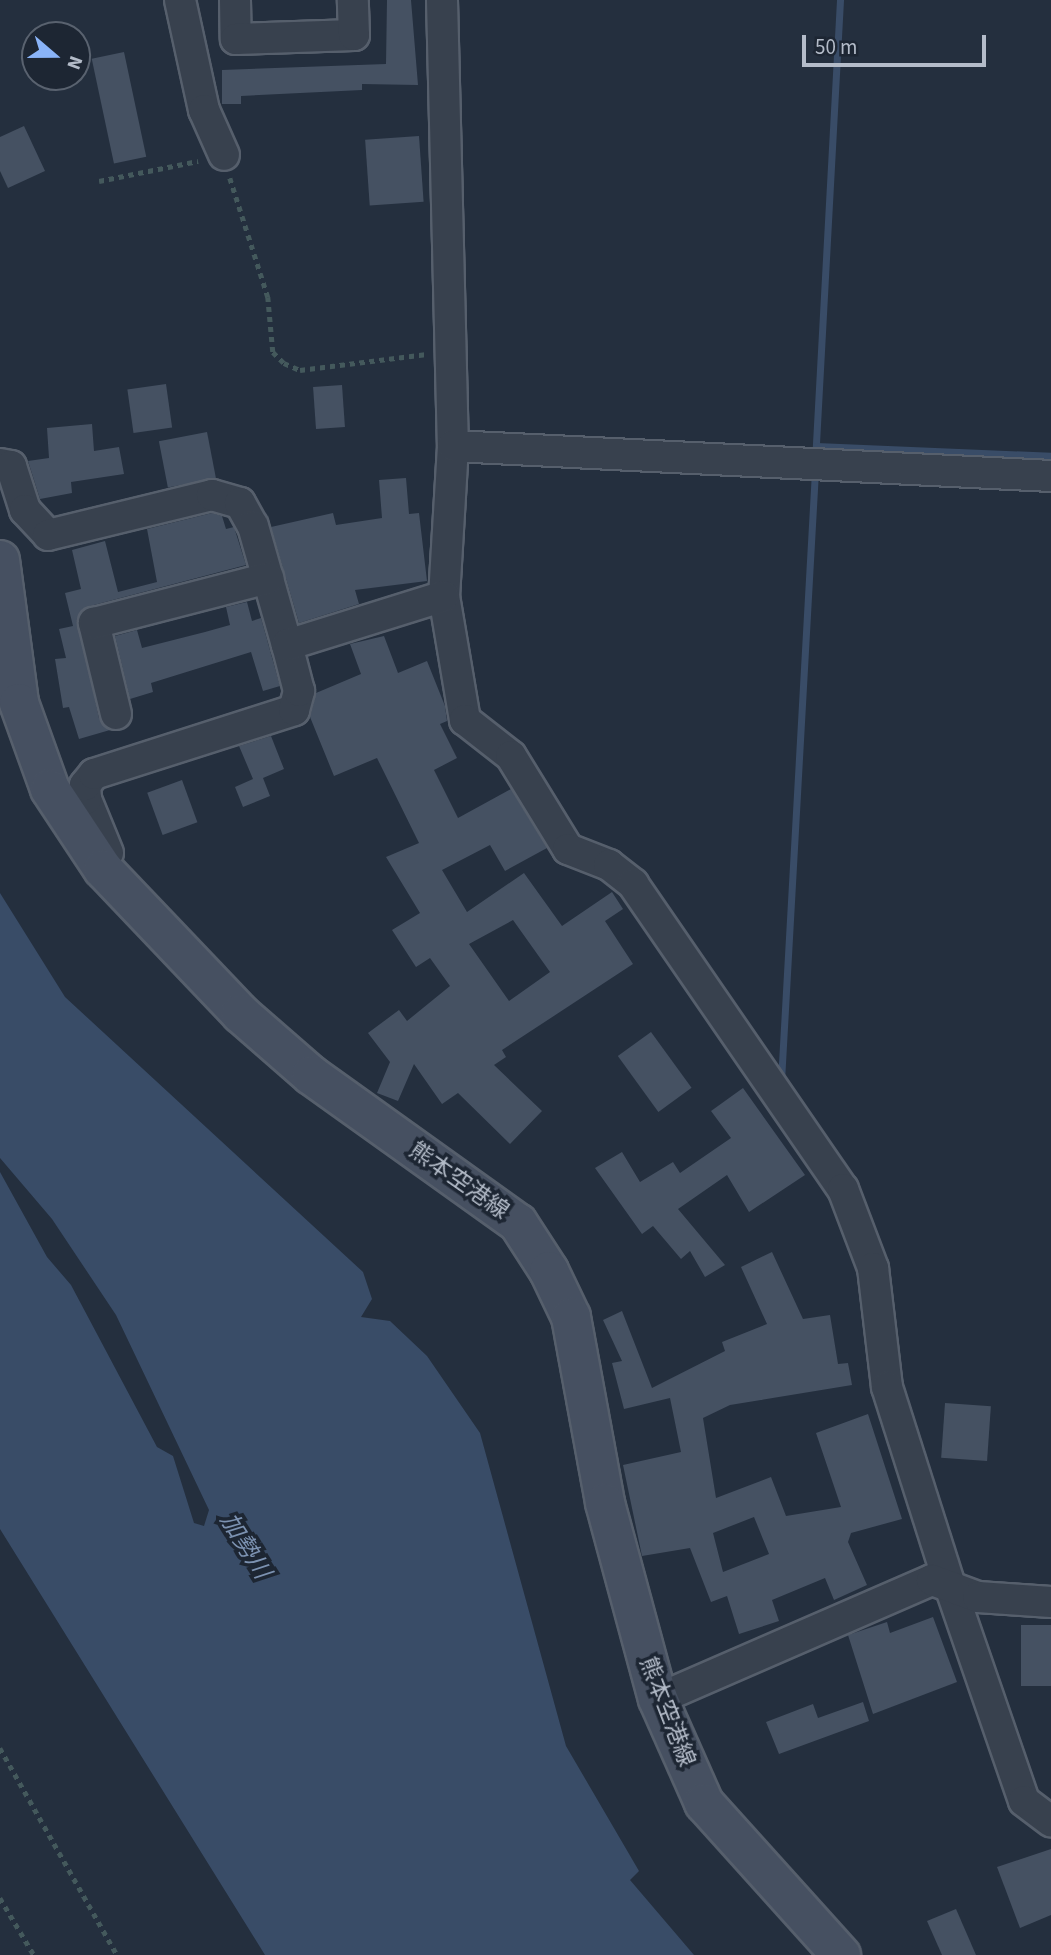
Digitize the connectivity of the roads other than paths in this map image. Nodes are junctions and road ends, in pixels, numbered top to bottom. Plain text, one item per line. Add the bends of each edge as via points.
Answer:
1 (180, 0) edge
2 (235, 0) edge
3 (353, 0) edge
4 (442, 0) edge
5 (224, 155) road end
6 (453, 446) junction
7 (0, 464) edge
8 (1051, 476) edge
9 (0, 560) edge
10 (268, 578) junction
11 (444, 596) junction
12 (287, 645) junction
13 (116, 714) dead end
14 (103, 869) junction
15 (950, 1586) junction
16 (1051, 1602) edge
17 (658, 1699) junction
18 (1051, 1821) edge
19 (841, 1955) edge

1 - 5 street via 204,110
2 - 3 street via 236,39 354,35
4 - 6 street via 447,352
6 - 8 street
6 - 11 street
7 - 10 street via 11,466 25,510 48,535 227,495 240,503 253,526
9 - 14 main road, 熊本空港線 via 19,703 50,789
10 - 12 street
10 - 13 street via 94,623
11 - 12 street
11 - 15 street via 466,720 510,757 568,849 609,865 633,884 843,1189 873,1268 887,1387
12 - 14 street via 299,691 294,710 94,774 85,785 108,855
14 - 17 main road, 熊本空港線 via 176,953 311,1075 518,1223 571,1317 605,1503
15 - 16 street via 978,1597
15 - 17 street via 932,1580
15 - 18 street via 1024,1801
17 - 19 main road, 熊本空港線 via 704,1803

